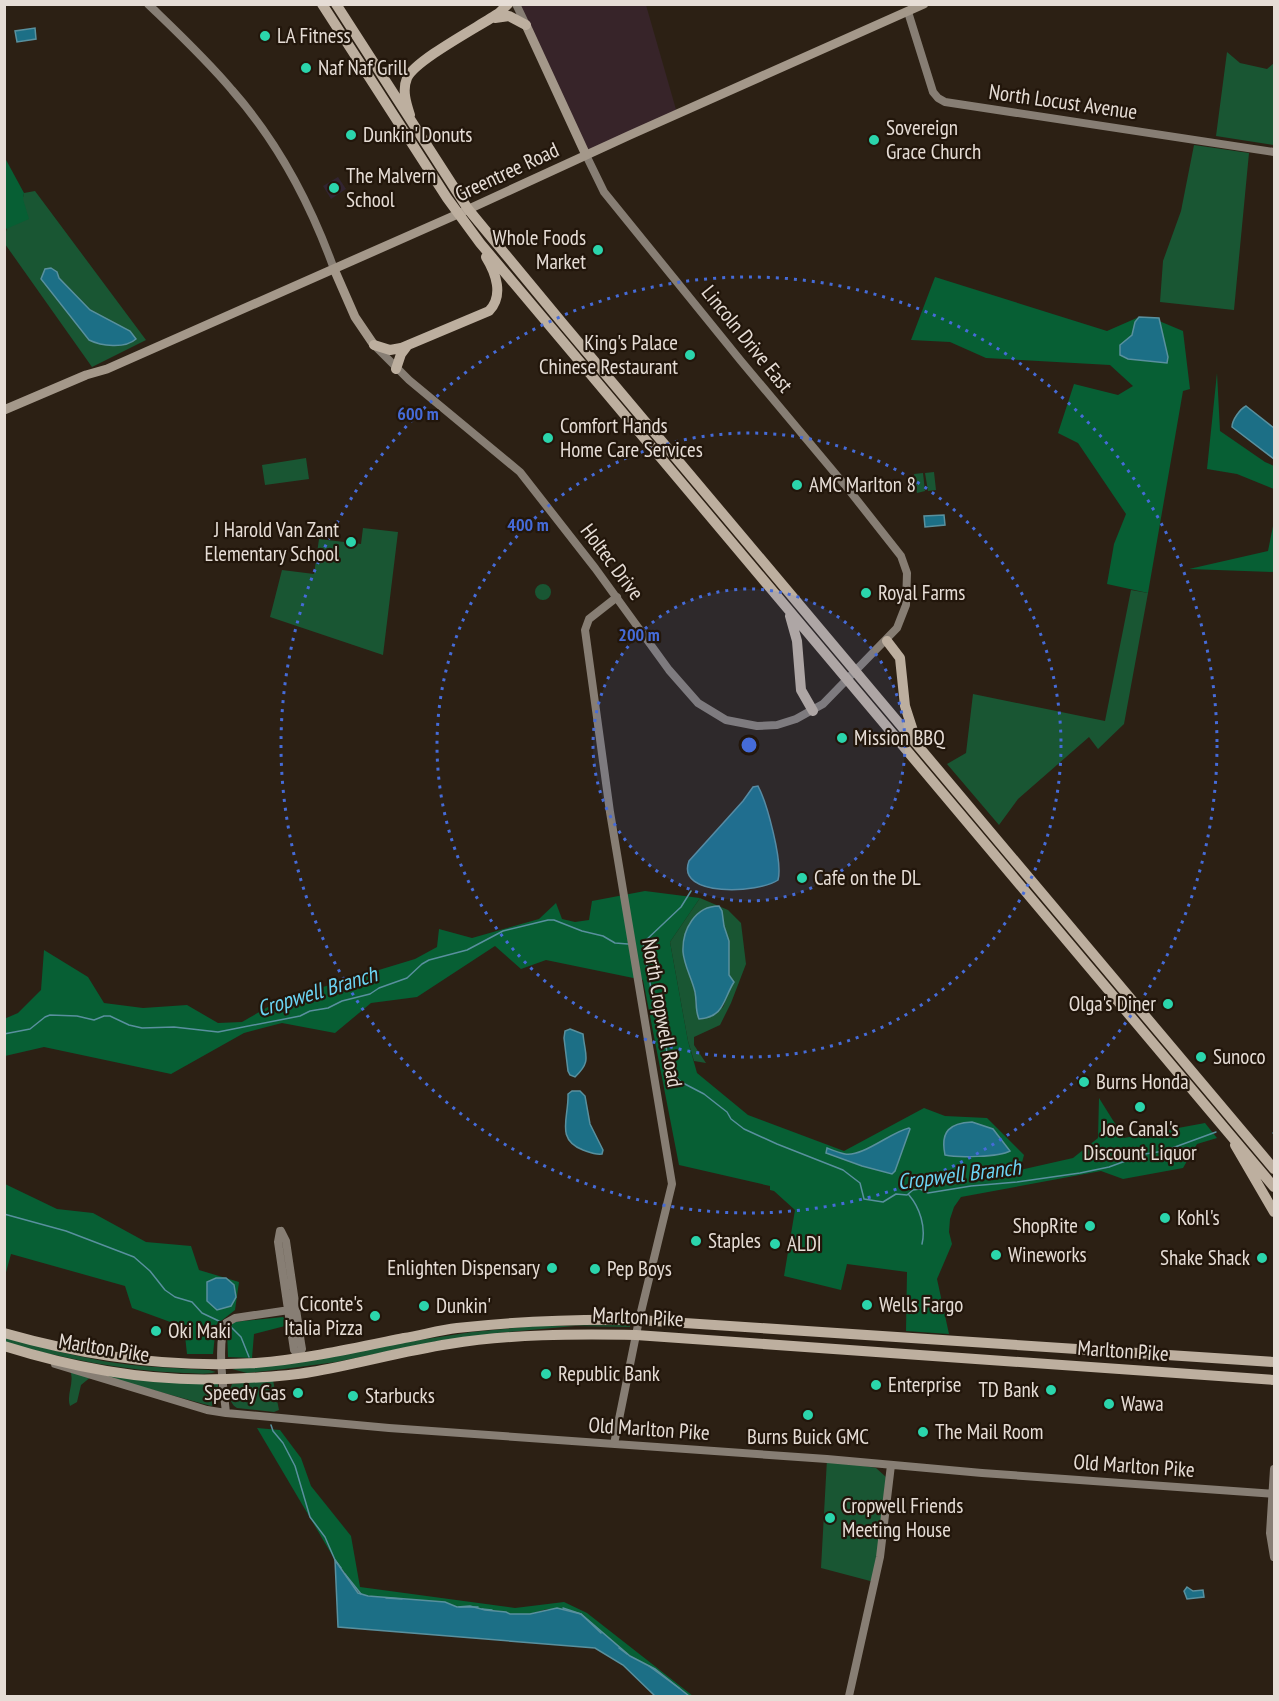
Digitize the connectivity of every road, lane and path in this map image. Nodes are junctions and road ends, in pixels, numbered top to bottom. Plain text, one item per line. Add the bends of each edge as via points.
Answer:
1 (148, 4) edge
2 (322, 4) edge
3 (336, 4) edge
4 (508, 4) edge
5 (516, 4) edge
6 (924, 4) edge
7 (908, 12) junction
8 (492, 18) junction
9 (526, 25) junction
10 (417, 132) junction
11 (1275, 152) edge
12 (586, 155) junction
13 (463, 212) junction
14 (480, 243) junction
15 (334, 269) junction
16 (374, 345) junction
17 (407, 346) junction
18 (396, 369) junction
19 (4, 410) edge
20 (617, 597) junction
21 (788, 610) junction
22 (886, 641) junction
23 (851, 676) junction
24 (813, 711) junction
25 (930, 760) junction
26 (1123, 1008) junction
27 (1172, 1046) junction
28 (1229, 1134) junction
29 (1275, 1169) edge
30 (1275, 1187) edge
31 (1275, 1212) edge
32 (292, 1310) junction
33 (639, 1320) junction
34 (4, 1333) edge
35 (636, 1335) junction
36 (4, 1346) edge
37 (30, 1354) junction
38 (298, 1356) junction
39 (1275, 1362) edge
40 (222, 1363) junction
41 (223, 1379) junction
42 (1272, 1383) edge
43 (226, 1413) junction
44 (614, 1444) junction
45 (866, 1462) junction
46 (891, 1465) junction
47 (1275, 1469) edge
48 (889, 1485) junction
49 (1273, 1494) edge
50 (1275, 1557) edge
51 (849, 1696) edge

1 - 15 street via 242,101 275,148 325,243
2 - 13 highway
3 - 10 highway
4 - 8 highway
5 - 9 street, Lincoln Drive East
6 - 7 main road, Greentree Road
7 - 11 street, North Locust Avenue via 933,92 945,102
7 - 12 main road, Greentree Road
8 - 9 highway via 509,16
8 - 10 highway via 411,72 406,80 405,98
9 - 12 main road, Lincoln Drive East
10 - 13 highway
12 - 13 main road, Greentree Road
12 - 22 street, Lincoln Drive East via 604,192 901,556 907,573 906,604 897,628
13 - 14 highway
13 - 15 main road, Greentree Road
13 - 23 highway via 564,325
14 - 17 highway via 497,284 495,305 473,319
14 - 21 highway
15 - 16 main road, Holtec Drive via 355,317
15 - 19 main road, Greentree Road via 122,363
16 - 17 highway via 390,350
16 - 18 street, Holtec Drive
17 - 18 highway
18 - 20 street, Holtec Drive via 520,472
20 - 24 street, Holtec Drive via 683,688 716,715 747,725 767,726
20 - 33 street, North Cropwell Road via 589,619 585,630 612,824 672,1184
21 - 23 highway
21 - 24 highway via 797,641 801,690
22 - 23 street, Lincoln Drive East
22 - 25 highway via 900,658 911,728
23 - 24 street, Holtec Drive
23 - 25 highway
23 - 26 highway
25 - 27 highway
26 - 27 highway via 1131,1009 1160,1043
26 - 28 highway
27 - 29 highway
28 - 30 highway
28 - 31 highway
32 - 32 street via 286,1241 280,1231 278,1242
32 - 38 street via 294,1350
32 - 40 street via 228,1321 223,1329
33 - 35 street, North Cropwell Road
33 - 38 highway, Marlton Pike via 557,1320 456,1328
33 - 39 highway, Marlton Pike
34 - 40 highway, Marlton Pike via 117,1358
35 - 41 highway, Marlton Pike via 492,1338 311,1372
35 - 42 highway, Marlton Pike
35 - 44 street, North Cropwell Road
36 - 37 highway, Marlton Pike
37 - 41 highway, Marlton Pike via 131,1373
37 - 43 street, Old Marlton Pike via 70,1370
38 - 40 highway, Marlton Pike
40 - 41 street
41 - 43 street
43 - 44 street, Old Marlton Pike
44 - 45 street, Old Marlton Pike
45 - 46 street, Old Marlton Pike
45 - 48 street via 867,1467 882,1472
46 - 48 street
46 - 49 street, Old Marlton Pike
47 - 49 street
48 - 51 street via 880,1557
49 - 50 street via 1270,1533

